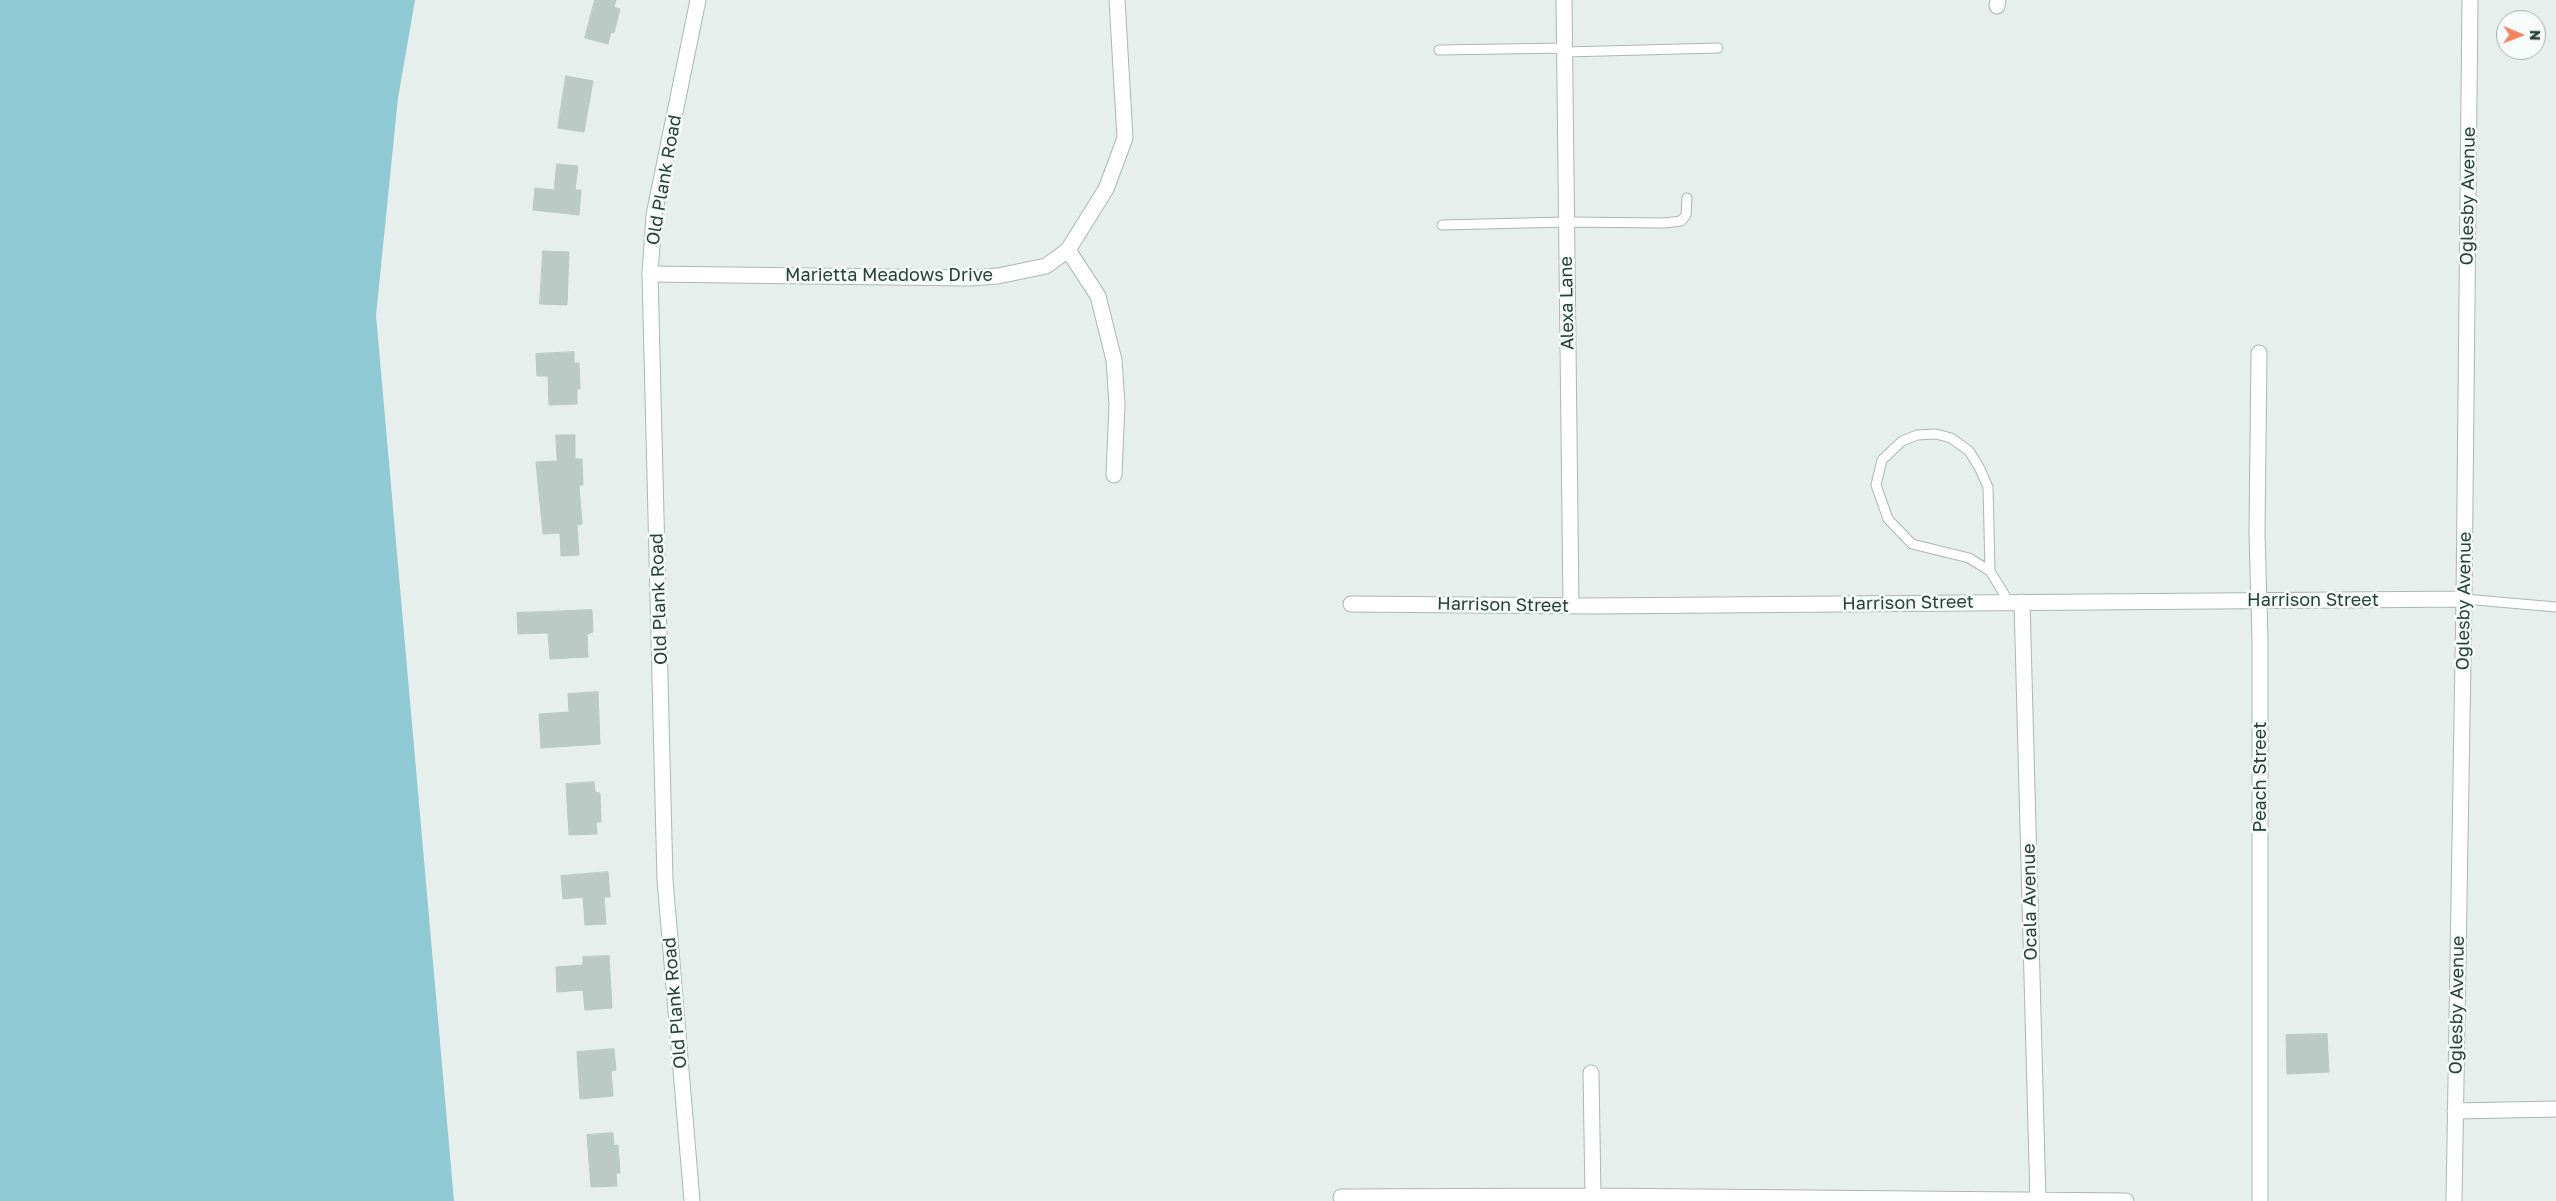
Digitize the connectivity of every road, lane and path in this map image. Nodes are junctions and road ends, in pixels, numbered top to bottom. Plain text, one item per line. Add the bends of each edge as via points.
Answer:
1 (698, 0) edge
2 (1117, 0) edge
3 (1564, 0) edge
4 (2470, 0) edge
5 (1718, 48) dead end
6 (1439, 50) dead end
7 (1565, 50) junction
8 (1687, 198) dead end
9 (1566, 222) junction
10 (1442, 225) dead end
11 (1068, 250) junction
12 (650, 274) junction
13 (2260, 353) dead end
14 (1114, 475) dead end
15 (1990, 572) junction
16 (2464, 599) junction
17 (2258, 600) junction
18 (2015, 602) junction
19 (1351, 604) dead end
20 (1571, 606) junction
21 (2556, 607) edge
22 (1591, 1073) dead end
23 (2556, 1109) edge
24 (2455, 1111) junction
25 (1593, 1196) junction
26 (1341, 1197) dead end
27 (2038, 1200) edge
28 (692, 1201) edge
29 (2126, 1201) edge
30 (2260, 1201) edge
31 (2454, 1201) edge

1 - 12 street, Old Plank Road via 654,215
2 - 11 street, Marietta Meadows Drive via 1125,138 1106,189
3 - 7 street, Alexa Lane
4 - 16 street, Oglesby Avenue
5 - 7 lane
6 - 7 lane
7 - 9 street, Alexa Lane
8 - 9 lane via 1686,215 1681,221
9 - 10 lane
9 - 20 street, Alexa Lane
11 - 12 street, Marietta Meadows Drive via 1046,266 970,278
11 - 14 street via 1098,296 1114,360 1117,404
12 - 28 street, Old Plank Road via 666,880
13 - 17 street, Peach Street
15 - 15 lane via 1969,558 1912,544 1888,519 1876,485 1882,460 1902,441 1917,435 1936,434 1951,438 1969,451 1980,467 1988,488
15 - 18 lane
16 - 17 street, Harrison Street
16 - 21 lane
16 - 24 street, Oglesby Avenue
17 - 18 street, Harrison Street
17 - 30 street, Peach Street
18 - 20 street, Harrison Street
18 - 27 street, Ocala Avenue
19 - 20 street, Harrison Street
22 - 25 street
23 - 24 street
24 - 31 street, Oglesby Avenue
25 - 26 street
25 - 27 street
27 - 29 street

